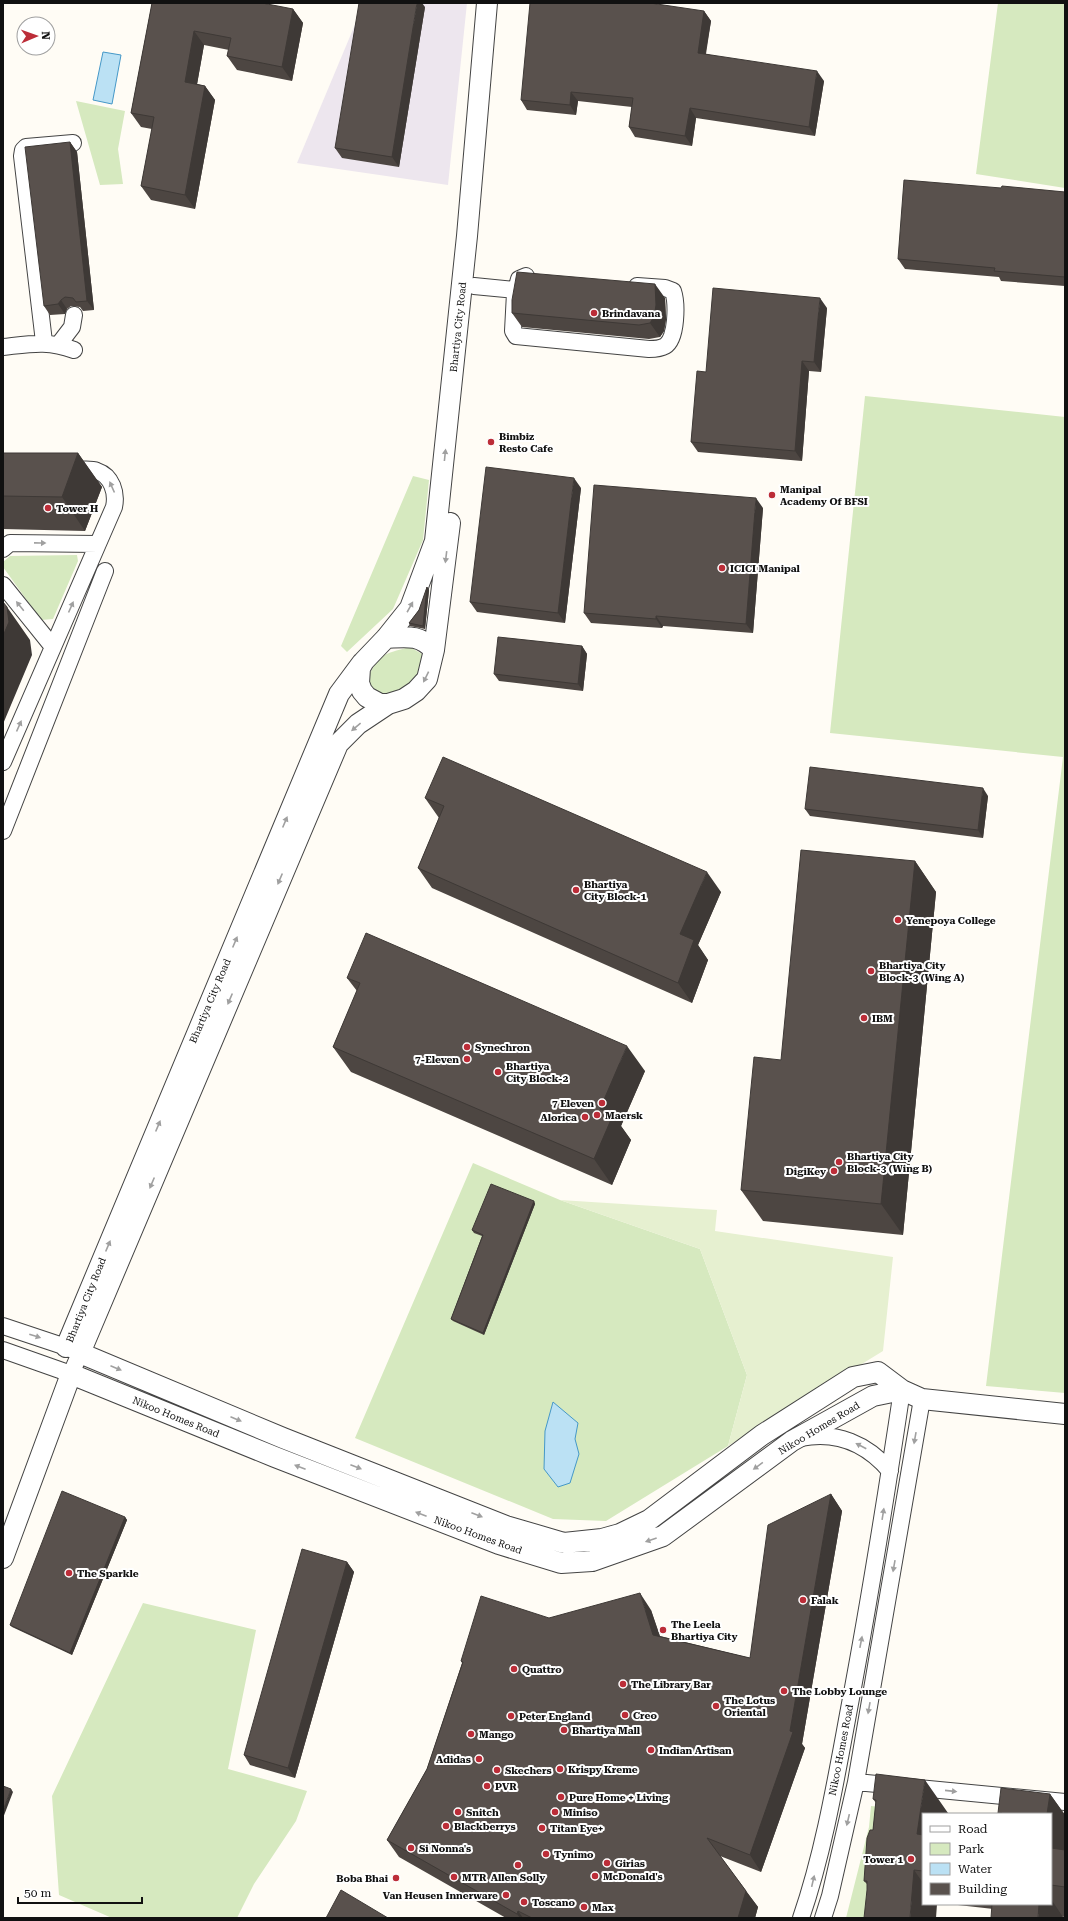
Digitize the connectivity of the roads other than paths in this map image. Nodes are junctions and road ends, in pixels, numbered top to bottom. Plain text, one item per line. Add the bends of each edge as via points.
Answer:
1 (487, 3) edge
2 (500, 3) edge
3 (73, 143) dead end
4 (543, 277) edge
5 (619, 284) edge
6 (474, 286) junction
7 (516, 290) junction
8 (74, 315) edge
9 (52, 343) junction
10 (3, 347) edge
11 (74, 350) dead end
12 (57, 471) edge
13 (98, 544) junction
14 (3, 549) edge
15 (105, 571) dead end
16 (3, 585) edge
17 (386, 638) junction
18 (53, 647) junction
19 (434, 650) junction
20 (364, 661) junction
21 (388, 704) junction
22 (3, 762) edge
23 (3, 831) edge
24 (3, 1326) edge
25 (3, 1350) edge
26 (73, 1350) junction
27 (64, 1372) junction
28 (902, 1390) junction
29 (922, 1400) junction
30 (1065, 1414) edge
31 (797, 1438) junction
32 (890, 1470) junction
33 (3, 1528) edge
34 (3, 1558) edge
35 (856, 1674) junction
36 (874, 1678) junction
37 (856, 1782) junction
38 (1065, 1802) edge
39 (801, 1918) edge
40 (823, 1918) edge

17 -> 1 street, Bhartiya City Road via 410,608 435,541 467,236
2 - 6 street, Bhartiya City Road
3 - 9 street via 26,147 22,156
4 - 7 street via 528,276 519,279
5 - 7 street via 673,291 674,330 670,343 649,349 516,336 512,316
6 - 7 street
6 -> 19 street, Bhartiya City Road via 458,457
8 - 9 street via 72,327
9 - 10 street
9 - 11 street
13 -> 12 street via 116,499 112,484 96,470
14 -> 13 street via 10,543
18 -> 13 street
15 - 23 street
18 -> 16 street
17 - 19 street via 414,637 426,642
17 - 20 street, Bhartiya City Road
22 -> 18 street
19 -> 21 street, Bhartiya City Road via 427,679 404,699
20 - 21 street, Bhartiya City Road via 358,675 362,691 373,701
26 -> 20 street, Bhartiya City Road via 338,694
21 -> 26 street, Bhartiya City Road via 358,724 338,744
24 -> 26 street
25 - 27 street
26 - 27 street
26 -> 28 street, Nikoo Homes Road via 283,1438 506,1526 564,1543 602,1540 649,1520 762,1435 853,1377 878,1372
31 -> 27 street, Nikoo Homes Road via 663,1536 592,1560 561,1563 492,1542
27 - 33 street
27 - 34 street
28 - 29 street
28 - 31 street, Nikoo Homes Road via 873,1396
28 - 32 street, Nikoo Homes Road
29 - 30 street
29 -> 36 street, Nikoo Homes Road
32 -> 31 street via 869,1450 845,1439 821,1435
35 -> 32 street, Nikoo Homes Road
35 - 36 street
39 -> 35 street, Nikoo Homes Road via 810,1893
36 -> 37 street, Nikoo Homes Road
37 -> 38 street
37 -> 40 street, Nikoo Homes Road

